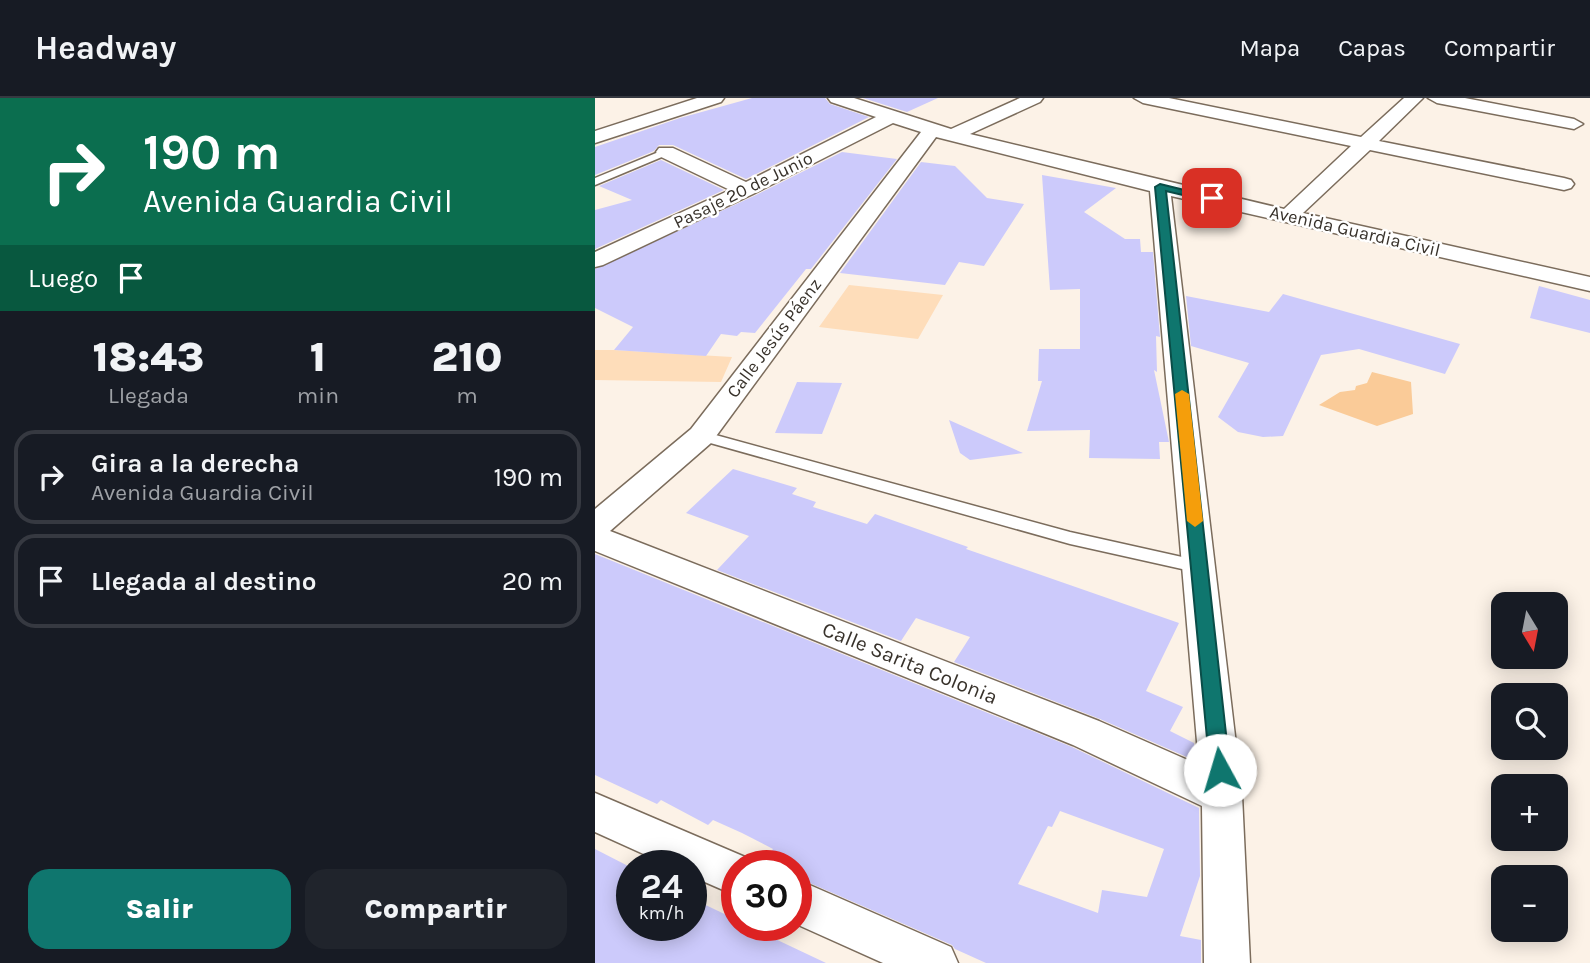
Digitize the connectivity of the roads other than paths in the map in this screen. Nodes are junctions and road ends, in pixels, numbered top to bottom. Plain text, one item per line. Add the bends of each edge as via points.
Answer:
1 (715, 98) edge
2 (837, 98) edge
3 (1034, 98) edge
4 (1143, 98) edge
5 (1414, 98) edge
6 (1437, 98) edge
7 (890, 117) junction
8 (1574, 124) dead end
9 (943, 132) junction
10 (595, 136) edge
11 (1366, 144) junction
12 (666, 152) joint
13 (595, 182) edge
14 (1565, 184) dead end
15 (1160, 187) junction
16 (746, 190) junction
17 (1288, 216) junction
18 (595, 260) edge
19 (1590, 284) edge
20 (701, 436) junction
21 (595, 526) edge
22 (595, 538) edge
23 (1200, 567) junction
24 (1222, 795) junction
25 (595, 812) edge
26 (721, 868) edge
27 (812, 908) edge
28 (935, 963) edge
29 (1227, 963) edge

1 - 10 street
2 - 7 street, Avenida Guardia Civil
3 - 9 street
4 - 11 street
5 - 11 street
6 - 8 street
7 - 9 street, Avenida Guardia Civil
7 - 16 street, Pasaje 20 de Junio
9 - 15 street, Avenida Guardia Civil
9 - 20 street, Calle Jesús Páenz
11 - 14 street
11 - 17 street
12 - 13 lane
12 - 16 street
15 - 17 street, Avenida Guardia Civil
15 - 23 street
16 - 18 street, Pasaje 20 de Junio
17 - 19 street, Avenida Guardia Civil
20 - 21 street, Calle Jesús Páenz
20 - 23 lane via 1070,538
22 - 24 street, Calle Sarita Colonia via 1086,733
23 - 24 street
24 - 29 street
25 - 26 street
27 - 28 street

